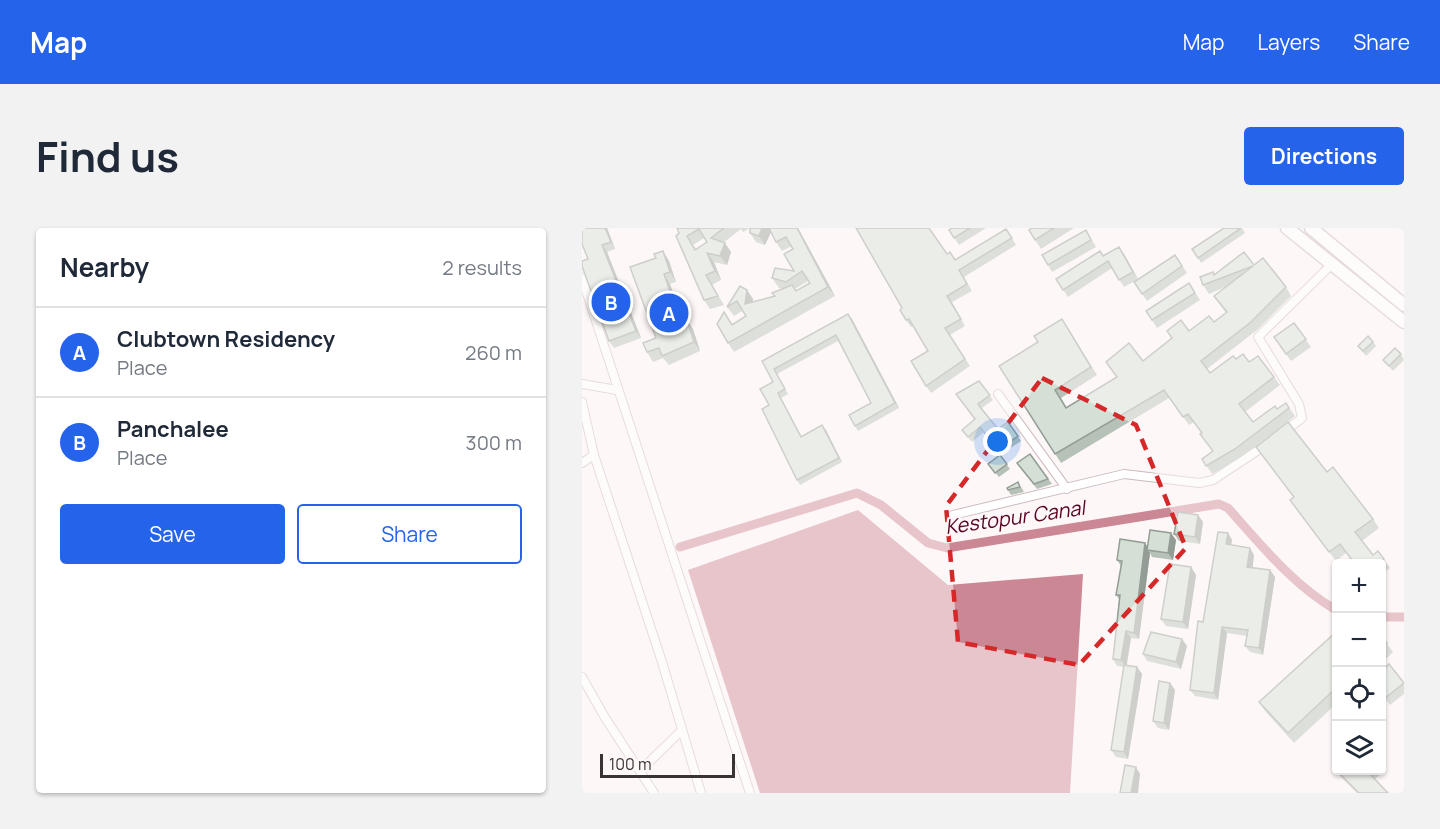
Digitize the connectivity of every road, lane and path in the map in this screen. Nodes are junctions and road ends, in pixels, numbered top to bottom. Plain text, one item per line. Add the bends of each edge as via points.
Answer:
1 (1287, 228) edge
2 (1311, 228) edge
3 (1332, 264) junction
4 (582, 278) edge
5 (1404, 305) edge
6 (1404, 322) edge
7 (582, 384) edge
8 (617, 390) junction
9 (998, 394) dead end
10 (582, 402) edge
11 (594, 455) junction
12 (582, 463) edge
13 (1067, 489) junction
14 (953, 515) dead end
15 (582, 676) edge
16 (682, 730) junction
17 (641, 770) junction
18 (654, 793) edge
19 (701, 793) edge
20 (750, 793) edge

1 - 3 main road
2 - 5 main road
3 - 6 main road
3 - 13 street via 1258,337 1299,404 1302,418 1214,480 1198,483 1124,474
4 - 8 street
7 - 8 street
8 - 20 street
9 - 13 street
10 - 11 street
11 - 12 street
11 - 16 street
13 - 14 street
15 - 17 street
16 - 17 street
16 - 19 street
17 - 18 street

